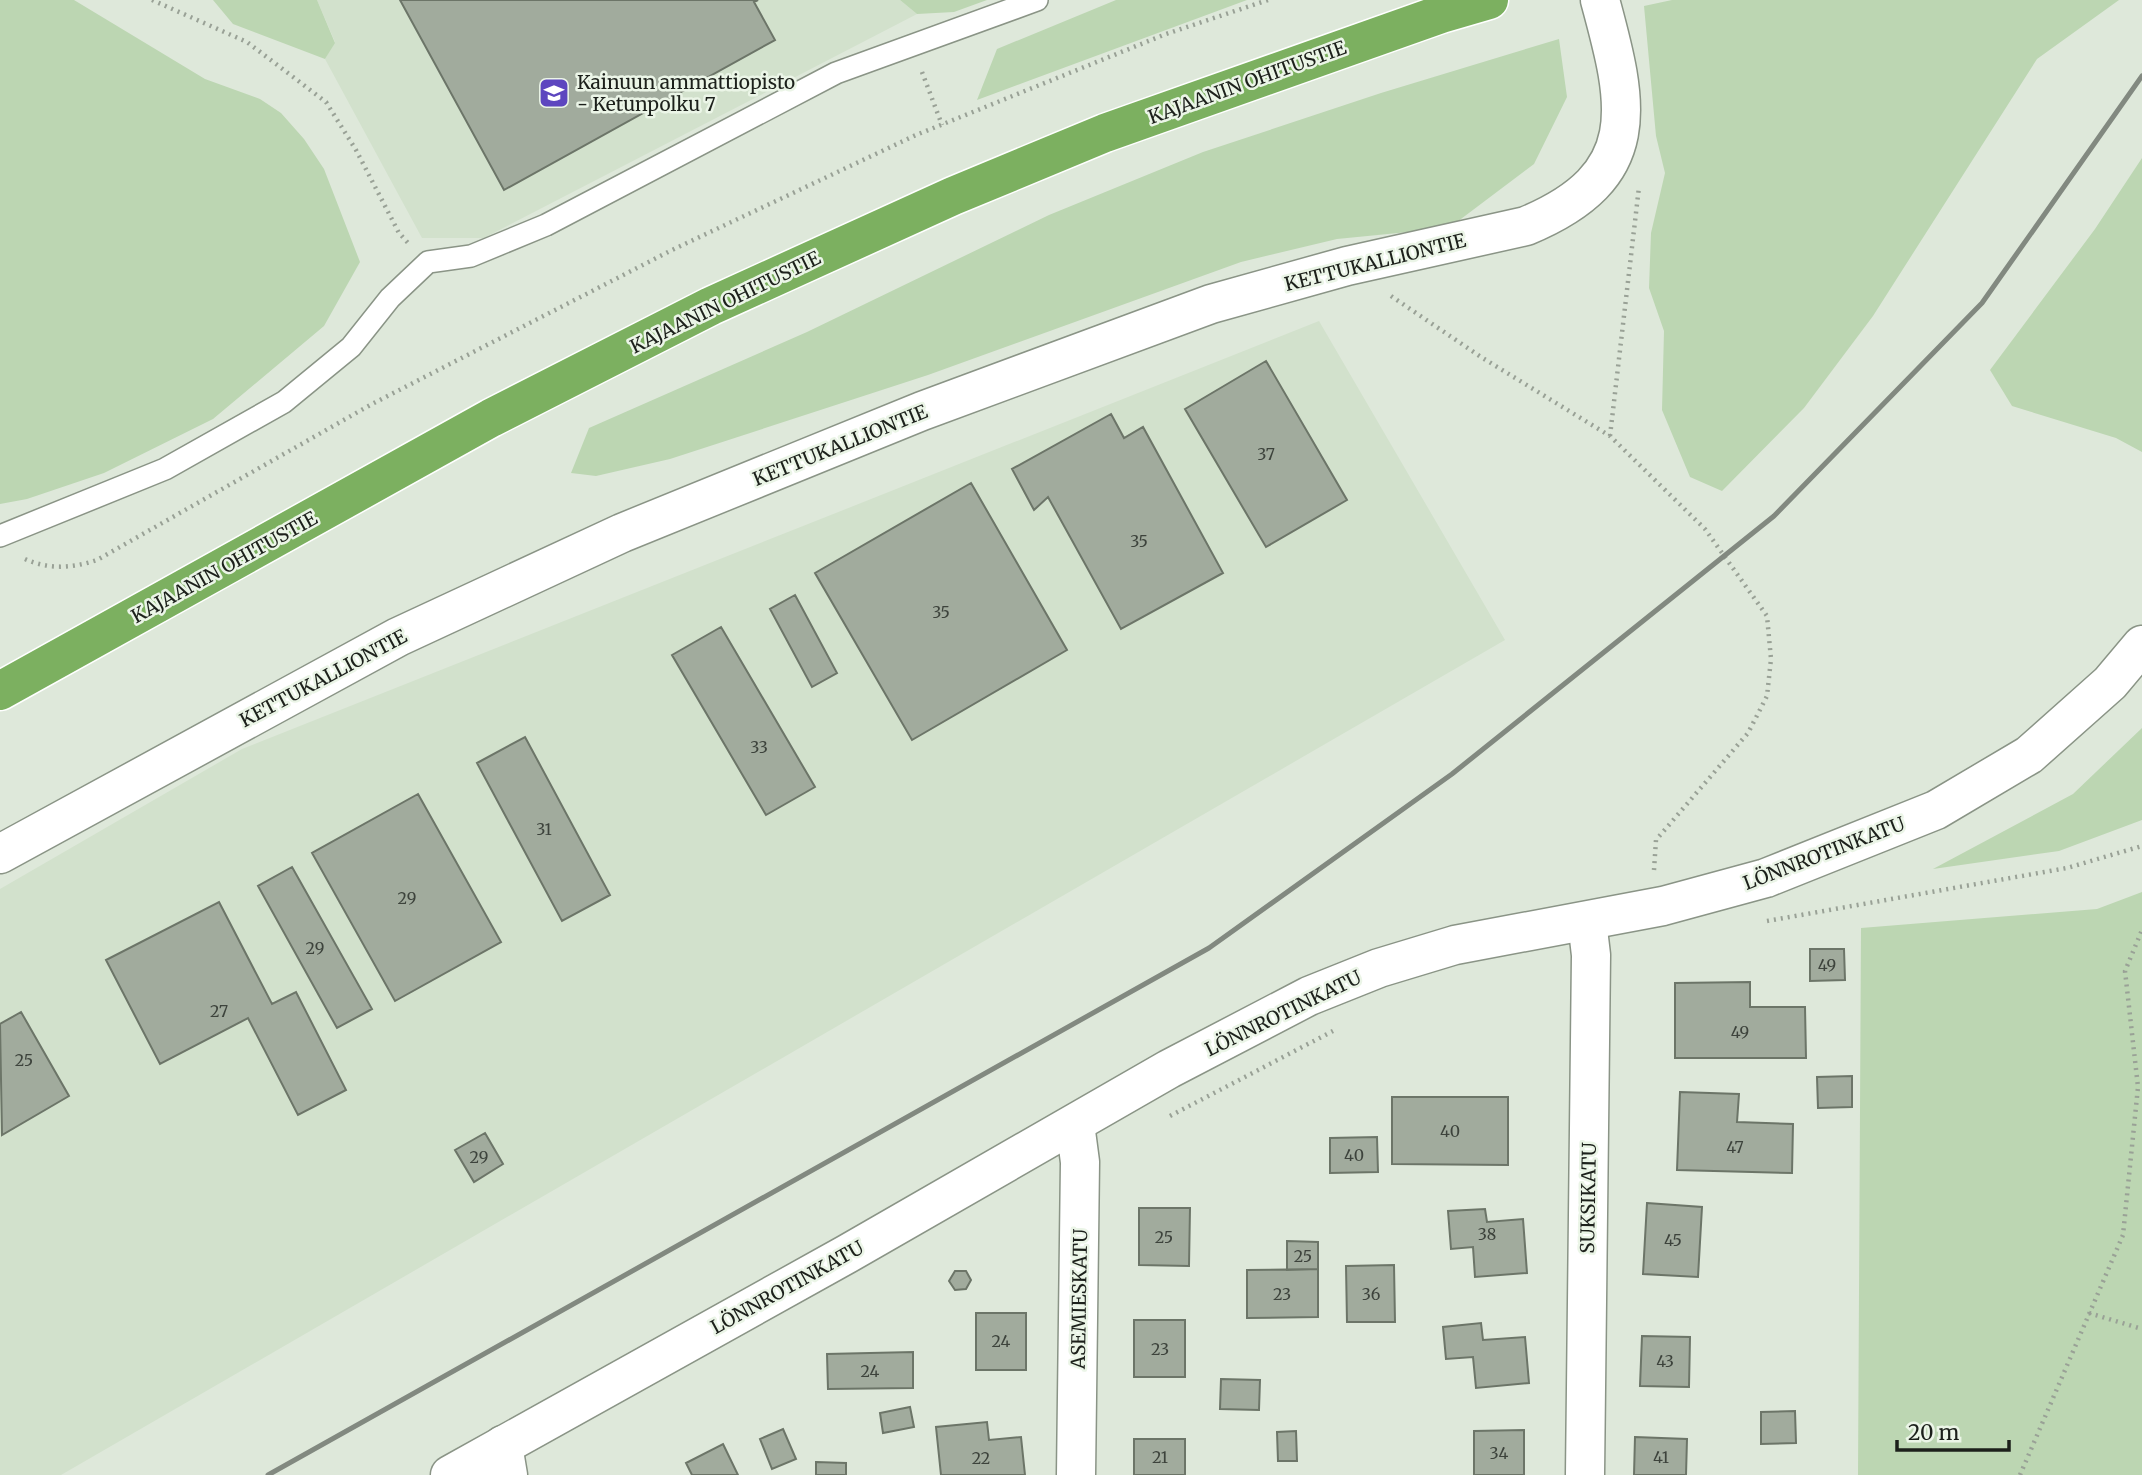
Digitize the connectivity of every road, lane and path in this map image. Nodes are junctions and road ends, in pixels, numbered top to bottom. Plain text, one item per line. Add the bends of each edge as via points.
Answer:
1 (152, 0) edge
2 (1037, 0) edge
3 (1268, 0) edge
4 (1489, 0) edge
5 (1600, 0) edge
6 (911, 45) junction
7 (942, 125) junction
8 (1640, 176) dead end
9 (428, 262) junction
10 (1347, 267) junction
11 (1610, 436) junction
12 (0, 536) edge
13 (18, 554) dead end
14 (2142, 645) edge
15 (0, 691) edge
16 (2142, 846) edge
17 (0, 854) edge
18 (1654, 866) dead end
19 (1587, 921) junction
20 (1765, 921) dead end
21 (2142, 930) edge
22 (1335, 1030) dead end
23 (1168, 1117) dead end
24 (1075, 1124) junction
25 (2089, 1313) junction
26 (2142, 1329) edge
27 (506, 1460) edge
28 (450, 1475) edge
29 (1076, 1475) edge
30 (1585, 1475) edge
31 (2020, 1475) edge

1 - 9 path via 247,42 326,102 398,233
2 - 6 lane
3 - 7 path via 1166,34
4 - 15 highway, KAJAANIN OHITUSTIE via 1105,133 711,306 491,418
5 - 10 street, KETTUKALLIONTIE via 1616,60 1623,114 1617,146 1595,184 1553,215 1526,226
6 - 7 path
6 - 9 lane via 836,73 545,225 471,256
7 - 13 path via 672,250 372,404 97,560 57,567 27,561
8 - 11 path
9 - 12 lane via 390,298 351,347 284,402 165,469
10 - 11 path via 1480,357
10 - 17 street, KETTUKALLIONTIE via 1211,304 922,411 622,533 398,637
11 - 18 path via 1705,529 1767,617 1767,696 1748,733 1656,839
14 - 19 street, LÖNNROTINKATU via 2110,683 2029,755 1936,810 1766,878
16 - 20 path via 2067,868
19 - 24 street, LÖNNROTINKATU via 1455,945 1379,968 1297,1002
19 - 30 street, SUKSIKATU via 1591,955
21 - 25 path via 2125,971 2138,1087 2123,1235
22 - 23 path
24 - 27 street, LÖNNROTINKATU
24 - 29 street, ASEMIESKATU via 1080,1162
25 - 26 path
25 - 31 path
27 - 28 street, LÖNNROTINKATU

